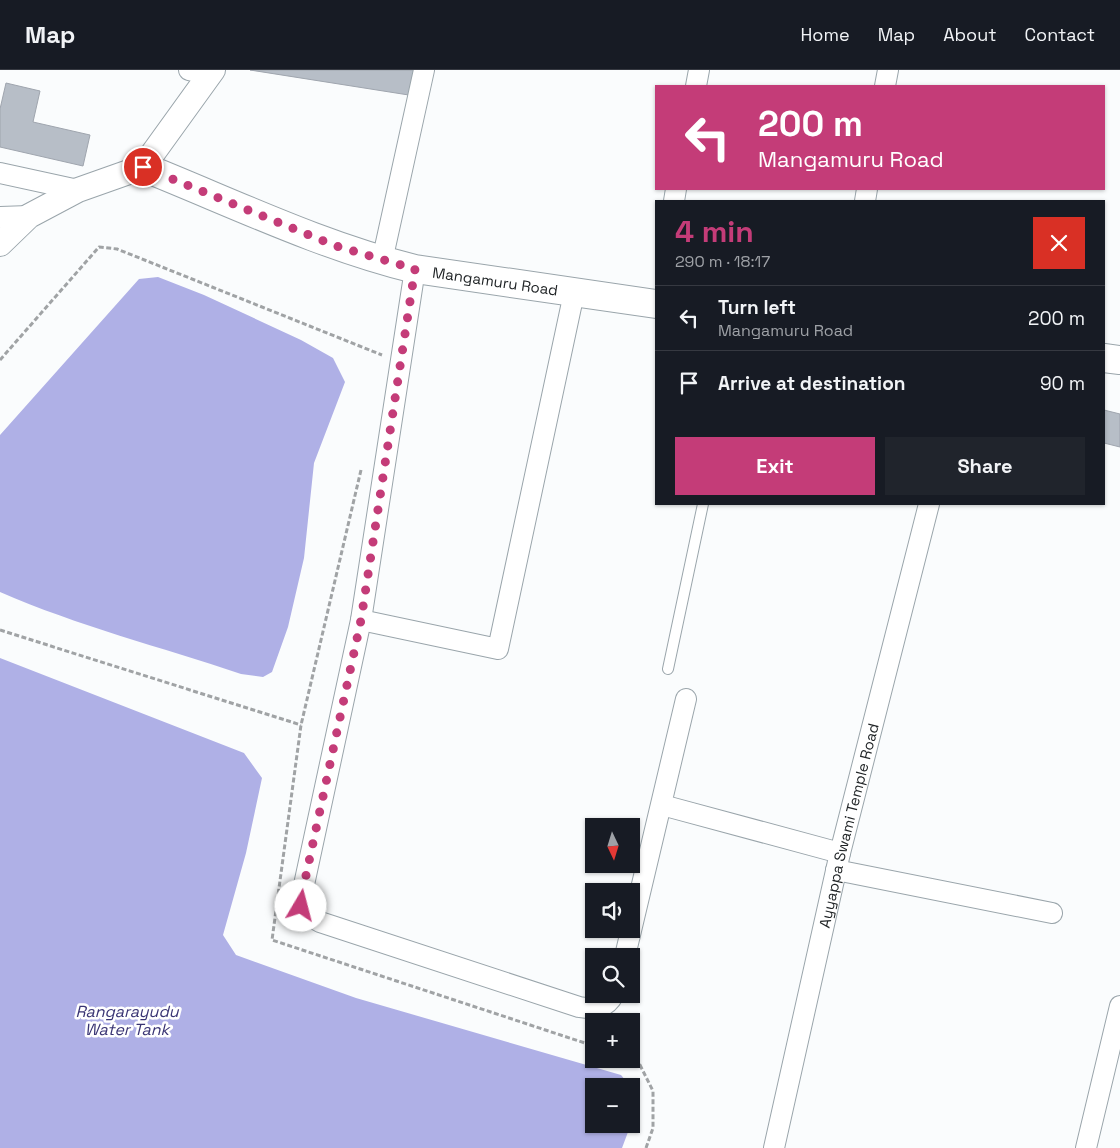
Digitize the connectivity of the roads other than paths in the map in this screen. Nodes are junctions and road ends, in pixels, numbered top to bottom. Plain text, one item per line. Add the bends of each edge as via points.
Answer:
1 (424, 70) edge
2 (699, 70) edge
3 (888, 70) edge
4 (204, 72) edge
5 (696, 85) edge
6 (885, 85) edge
7 (143, 167) junction
8 (0, 173) edge
9 (78, 190) junction
10 (29, 216) junction
11 (0, 217) edge
12 (0, 244) edge
13 (382, 261) junction
14 (415, 269) junction
15 (574, 293) junction
16 (655, 301) edge
17 (1105, 358) edge
18 (1120, 360) edge
19 (703, 505) edge
20 (929, 505) edge
21 (361, 620) junction
22 (668, 669) dead end
23 (686, 699) dead end
24 (662, 805) junction
25 (838, 861) junction
26 (1052, 912) dead end
27 (627, 948) edge
28 (606, 1003) edge
29 (1120, 1006) edge
30 (774, 1148) edge
31 (1086, 1148) edge

1 - 13 street
2 - 5 street
3 - 6 street
4 - 7 street
7 - 9 street
7 - 13 main road, Mangamuru Road via 336,246
8 - 9 street
9 - 10 street
10 - 11 street
10 - 12 street
13 - 14 main road, Mangamuru Road
14 - 15 main road, Mangamuru Road
14 - 21 street
15 - 16 main road, Mangamuru Road
15 - 21 street via 498,649
17 - 18 main road
19 - 22 lane
20 - 25 street, Ayyappa Swami Temple Road
21 - 28 street via 301,906 320,922 579,1007 593,1009
23 - 24 street
24 - 25 street
24 - 27 street
25 - 26 street
25 - 30 street, Ayyappa Swami Temple Road
29 - 31 street

